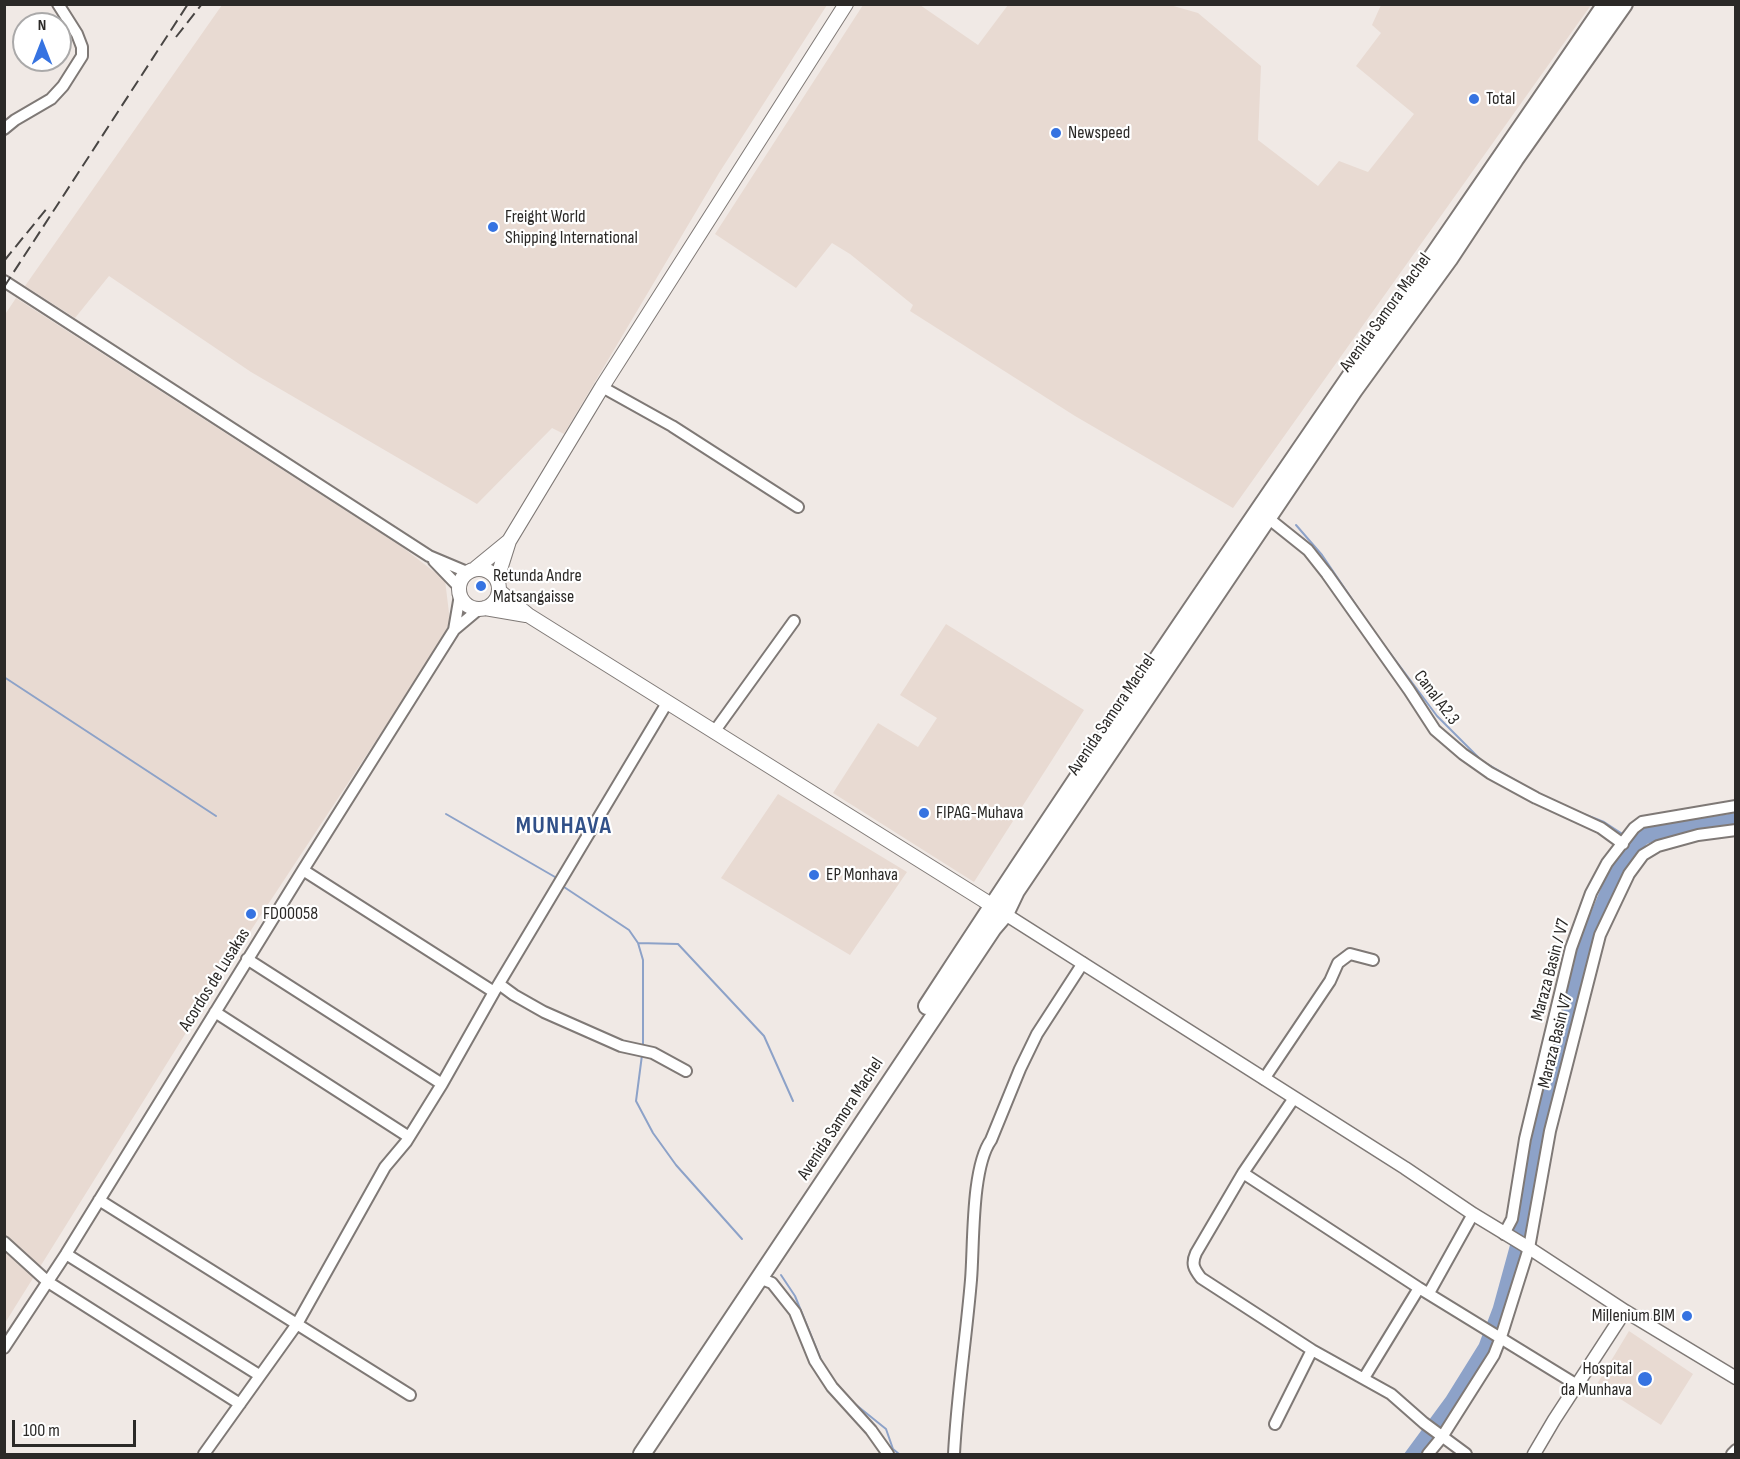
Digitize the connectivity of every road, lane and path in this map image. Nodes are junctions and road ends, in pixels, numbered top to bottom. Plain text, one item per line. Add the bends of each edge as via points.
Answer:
1 (58, 4) edge
2 (846, 4) edge
3 (1606, 4) edge
4 (1624, 4) edge
5 (4, 129) edge
6 (4, 281) edge
7 (602, 387) junction
8 (798, 507) dead end
9 (1268, 518) junction
10 (509, 541) junction
11 (429, 556) junction
12 (471, 570) junction
13 (498, 585) junction
14 (459, 591) junction
15 (482, 609) junction
16 (528, 615) junction
17 (794, 621) dead end
18 (454, 630) junction
19 (667, 703) junction
20 (714, 732) junction
21 (1736, 806) edge
22 (1736, 830) edge
23 (1623, 844) junction
24 (303, 870) junction
25 (998, 909) junction
26 (247, 959) junction
27 (1373, 960) dead end
28 (1083, 963) junction
29 (496, 988) junction
30 (215, 1012) junction
31 (686, 1071) dead end
32 (1264, 1079) junction
33 (442, 1084) junction
34 (1294, 1098) junction
35 (409, 1137) junction
36 (1243, 1173) junction
37 (99, 1200) junction
38 (1473, 1214) junction
39 (1504, 1234) junction
40 (4, 1242) edge
41 (1528, 1248) junction
42 (66, 1254) junction
43 (759, 1278) junction
44 (48, 1282) junction
45 (1424, 1291) junction
46 (1625, 1311) junction
47 (297, 1324) junction
48 (1502, 1338) junction
49 (4, 1348) edge
50 (1312, 1350) junction
51 (259, 1375) junction
52 (1364, 1378) junction
53 (1736, 1378) edge
54 (1577, 1384) junction
55 (410, 1395) dead end
56 (240, 1404) junction
57 (1275, 1424) dead end
58 (1442, 1437) junction
59 (1736, 1450) edge
60 (204, 1455) edge
61 (630, 1455) edge
62 (642, 1455) edge
63 (888, 1455) edge
64 (954, 1455) edge
65 (1428, 1455) edge
66 (1466, 1455) edge
67 (1534, 1455) edge
68 (1732, 1455) edge

1 - 5 street via 77,34 82,56 51,99
2 - 7 main road
3 - 25 highway, Avenida Samora Machel via 1339,391
4 - 9 highway, Avenida Samora Machel
6 - 11 street
7 - 8 street via 672,426
7 - 10 main road
9 - 23 street, Canal A2.3 via 1308,550 1327,574 1435,730 1490,773 1601,828
9 - 25 highway, Avenida Samora Machel via 1016,891
10 - 12 main road
10 - 13 main road
11 - 12 street
11 - 14 street
12 - 13 main road via 488,570
12 - 14 main road via 461,579
13 - 15 main road via 496,600
13 - 16 main road
14 - 15 main road via 467,605
14 - 18 street
15 - 16 main road
15 - 18 street
16 - 19 main road
17 - 20 street
18 - 24 street, Acordos de Lusakas
19 - 20 main road
19 - 29 street
20 - 25 main road
21 - 23 street, Maraza Basin / V7 via 1642,822
22 - 41 street, Maraza Basin V7 via 1658,846 1643,855 1629,874 1600,935 1550,1131
23 - 39 street, Maraza Basin / V7 via 1607,863 1591,893 1571,948 1525,1140 1512,1218
24 - 26 street, Acordos de Lusakas
24 - 29 street
25 - 28 street
25 - 43 highway, Avenida Samora Machel via 993,928
25 - 61 highway, Avenida Samora Machel
26 - 30 street, Acordos de Lusakas
26 - 33 street
27 - 32 street via 1350,954 1338,963
28 - 32 street
28 - 64 street via 1037,1034 986,1148 977,1193
29 - 31 street via 621,1046 654,1053
29 - 33 street
30 - 35 street
30 - 37 street, Acordos de Lusakas
32 - 34 street
33 - 35 street
34 - 36 street
34 - 38 street
35 - 47 street via 384,1167
36 - 45 street
36 - 50 street via 1196,1253 1192,1262 1195,1270 1201,1278
37 - 42 street, Acordos de Lusakas
37 - 47 street
38 - 39 street
38 - 45 street
39 - 41 street
40 - 44 street
41 - 46 street
41 - 48 street, Maraza Basin V7
42 - 44 street, Acordos de Lusakas
42 - 51 street
43 - 62 highway, Avenida Samora Machel
43 - 63 street via 772,1283 795,1312 815,1362
44 - 49 street, Acordos de Lusakas
44 - 56 street
45 - 48 street
45 - 52 street
46 - 53 street
46 - 54 street
47 - 51 street
47 - 55 street
48 - 54 street
48 - 58 street, Maraza Basin V7
50 - 52 street
50 - 57 street
51 - 56 street
52 - 58 street
54 - 67 street
56 - 60 street
58 - 65 street, Maraza Basin V7
58 - 66 street
59 - 68 street

